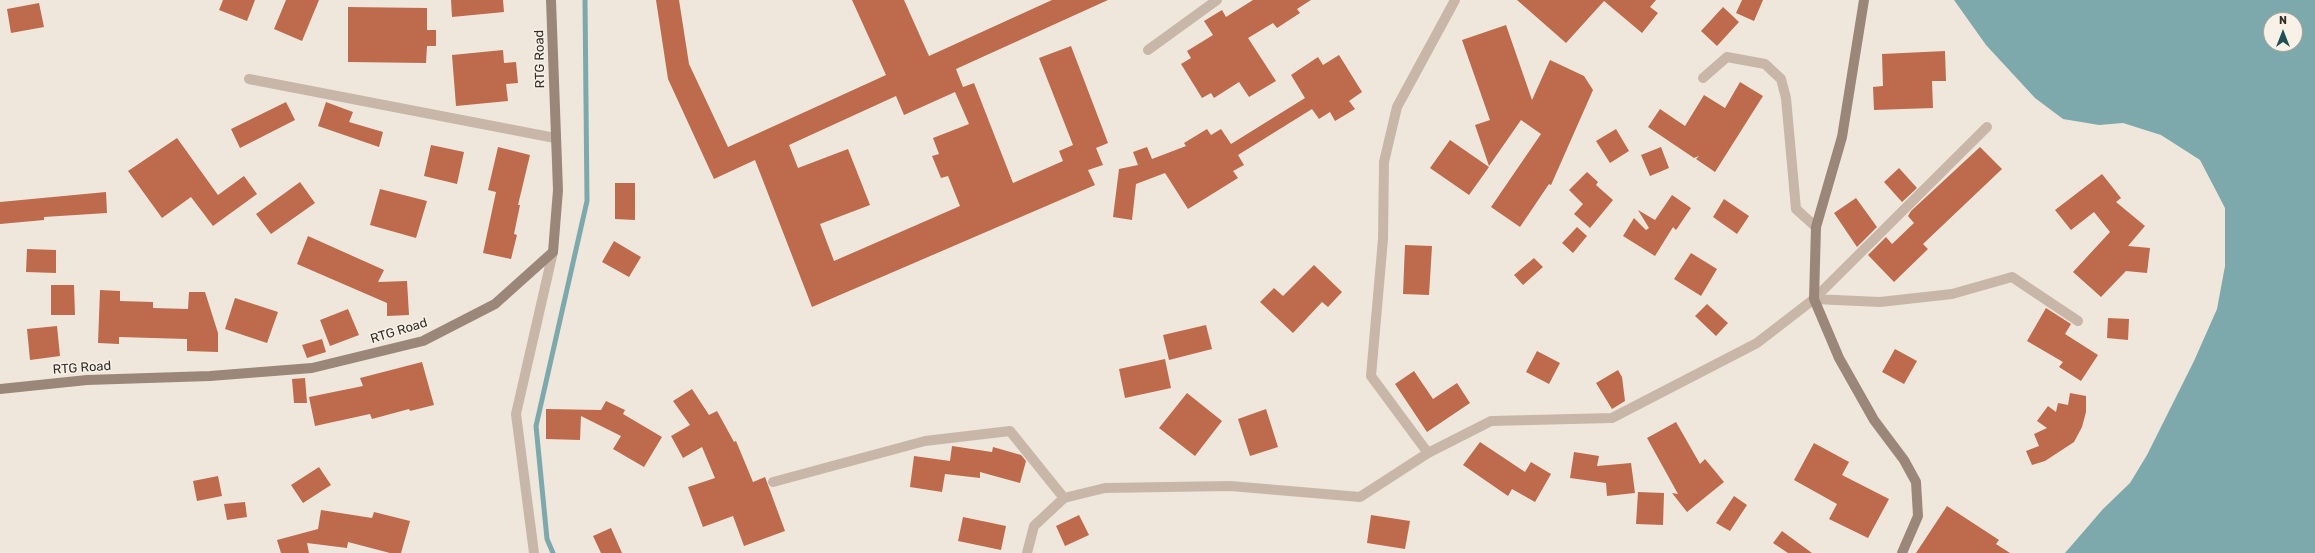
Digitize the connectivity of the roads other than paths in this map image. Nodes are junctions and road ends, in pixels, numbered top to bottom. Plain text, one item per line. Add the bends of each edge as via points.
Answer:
1 (552, 0) edge
2 (1217, 0) edge
3 (1455, 0) edge
4 (1864, 0) edge
5 (1148, 50) dead end
6 (1703, 78) dead end
7 (249, 79) dead end
8 (1987, 127) dead end
9 (555, 138) junction
10 (1816, 227) junction
11 (553, 252) junction
12 (1814, 299) junction
13 (2078, 321) dead end
14 (0, 389) edge
15 (1428, 453) junction
16 (774, 482) dead end
17 (1064, 498) junction
18 (534, 553) edge
19 (1027, 553) edge
20 (1902, 553) edge

1 - 9 main road, RTG Road
2 - 5 street
3 - 15 street via 1397,107 1384,162 1383,239 1371,376
4 - 10 main road via 1842,137
6 - 10 street via 1726,57 1765,64 1781,79 1786,98 1796,209
7 - 9 street
8 - 12 street
9 - 11 main road, RTG Road via 558,190
10 - 12 main road
11 - 14 main road, RTG Road via 495,304 423,341 319,367 210,376 87,380
11 - 18 street via 516,414
12 - 13 street via 1887,301 1952,294 2012,278
12 - 15 street via 1757,343 1612,418 1491,421
12 - 20 main road via 1839,358 1874,420 1904,460 1916,482 1918,516
15 - 17 street via 1360,497 1230,486 1105,488
16 - 17 street via 925,441 1010,431
17 - 19 street via 1034,526

